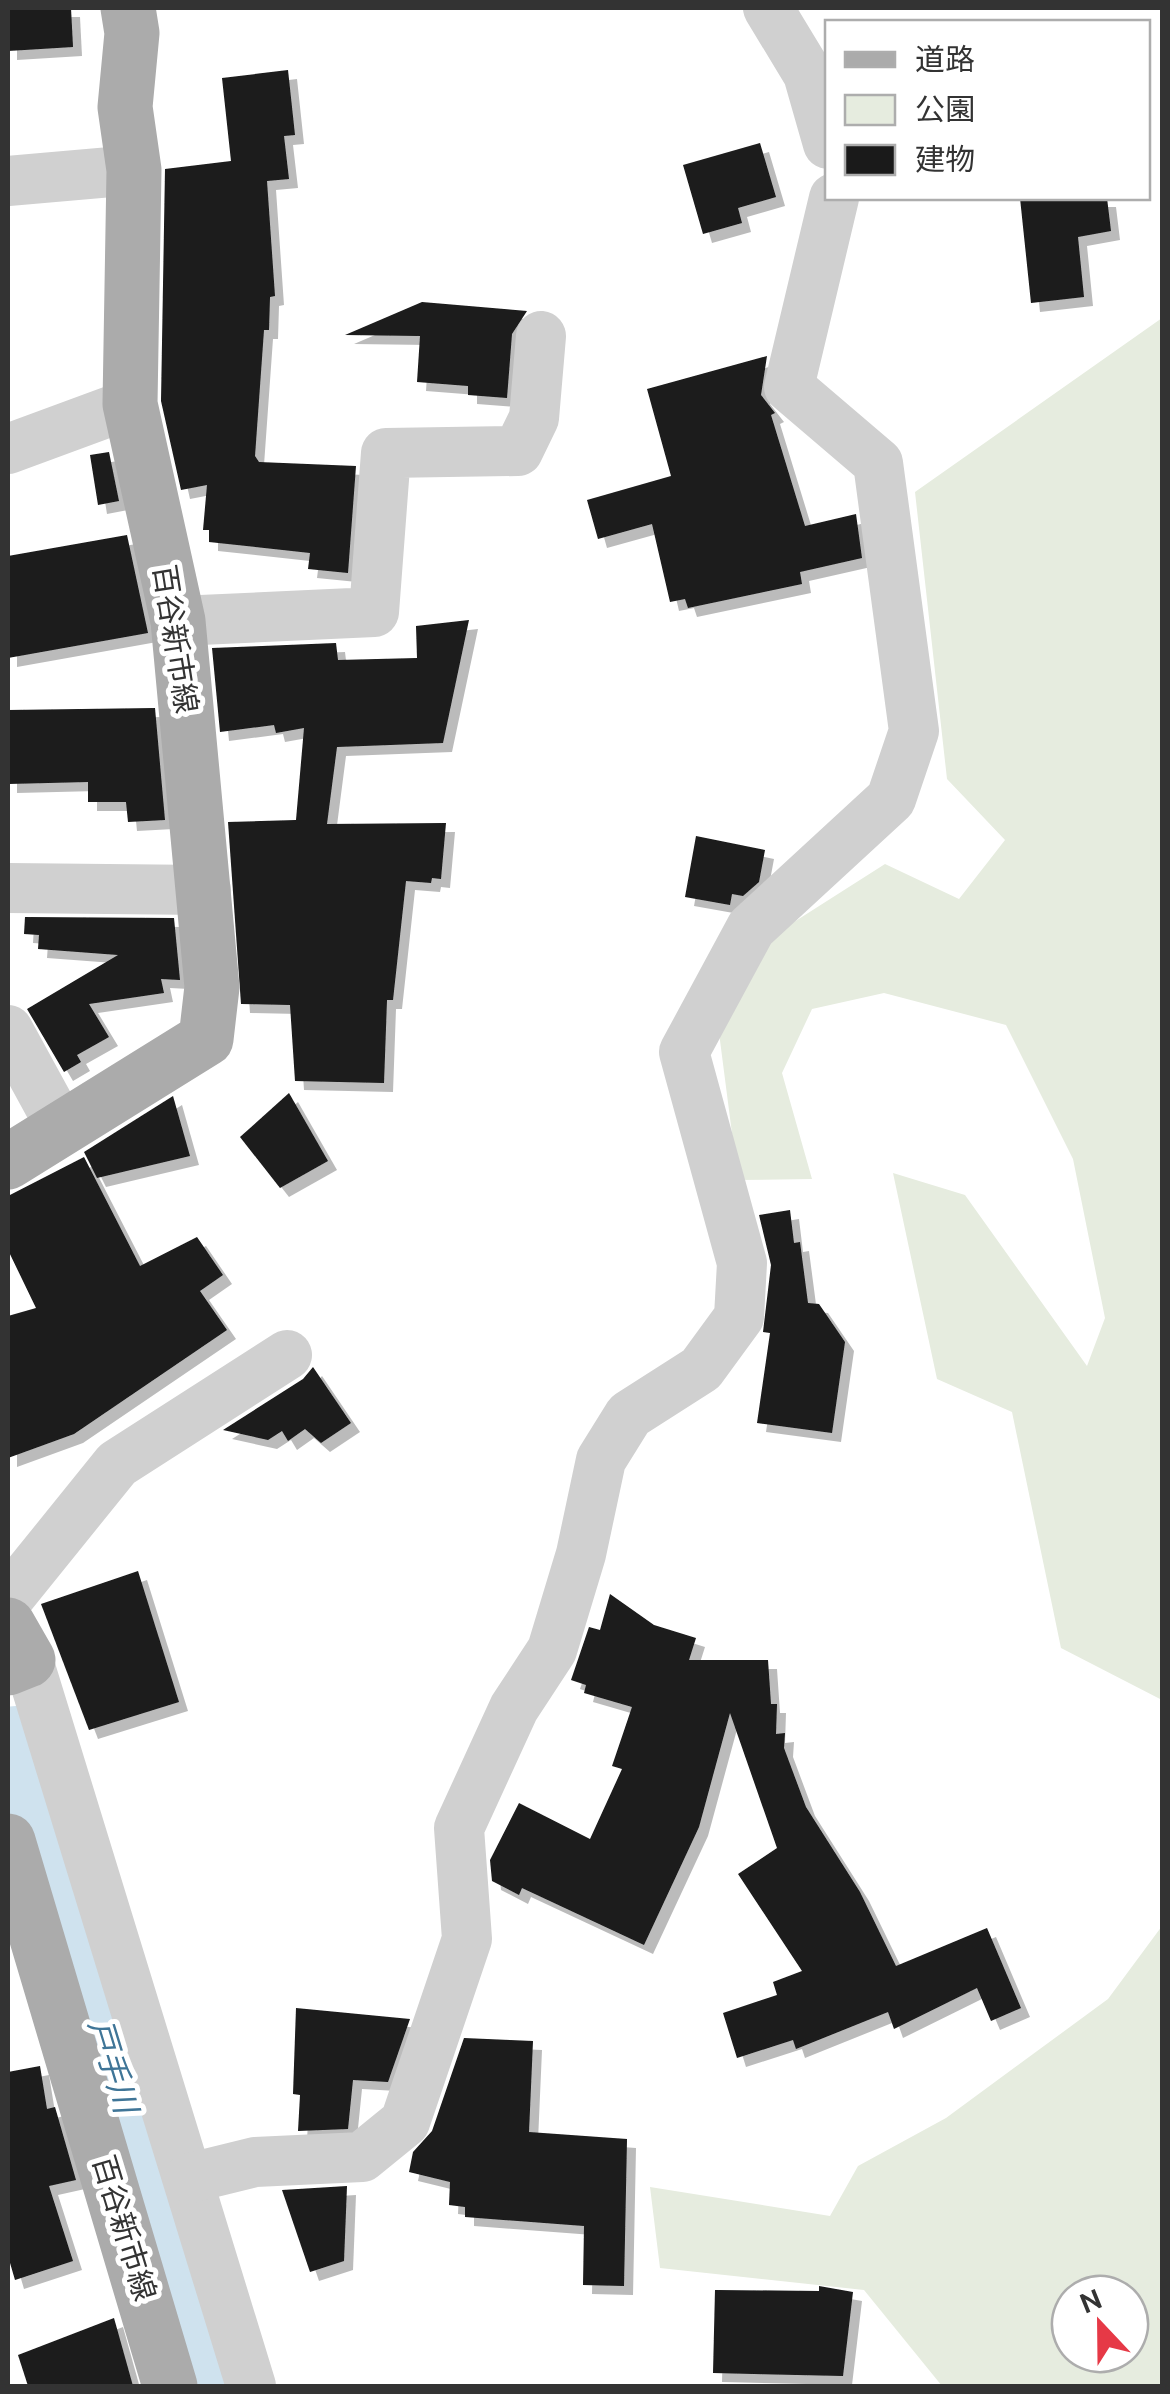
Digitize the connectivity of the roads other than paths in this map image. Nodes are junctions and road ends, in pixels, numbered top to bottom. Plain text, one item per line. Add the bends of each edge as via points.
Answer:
1 (128, 8) edge
2 (768, 8) edge
3 (825, 134) edge
4 (134, 170) junction
5 (8, 181) edge
6 (834, 200) edge
7 (541, 336) dead end
8 (130, 404) junction
9 (8, 449) edge
10 (178, 621) junction
11 (8, 888) edge
12 (206, 890) junction
13 (8, 1030) edge
14 (61, 1127) junction
15 (8, 1162) edge
16 (287, 1355) dead end
17 (8, 1600) edge
18 (14, 1651) edge
19 (8, 1841) edge
20 (190, 2178) junction
21 (170, 2386) edge
22 (251, 2386) edge

1 - 4 main road, 百谷新市線 via 125,107
2 - 3 street via 808,74
4 - 5 street
4 - 8 main road, 百谷新市線
6 - 20 street via 789,386 878,463 914,731 892,799 751,928 684,1052 742,1263 738,1318 700,1369 629,1415 601,1460 552,1650 514,1708 459,1828 468,1939 405,2122 362,2157 256,2162
7 - 10 street via 534,418 518,451 386,453 374,612
8 - 9 street
8 - 10 main road, 百谷新市線
10 - 12 main road, 百谷新市線
11 - 12 street
12 - 14 main road, 百谷新市線 via 212,986 206,1039
13 - 14 street
14 - 15 main road, 百谷新市線
16 - 17 street via 117,1464
18 - 20 street
19 - 21 main road, 百谷新市線
20 - 22 street

